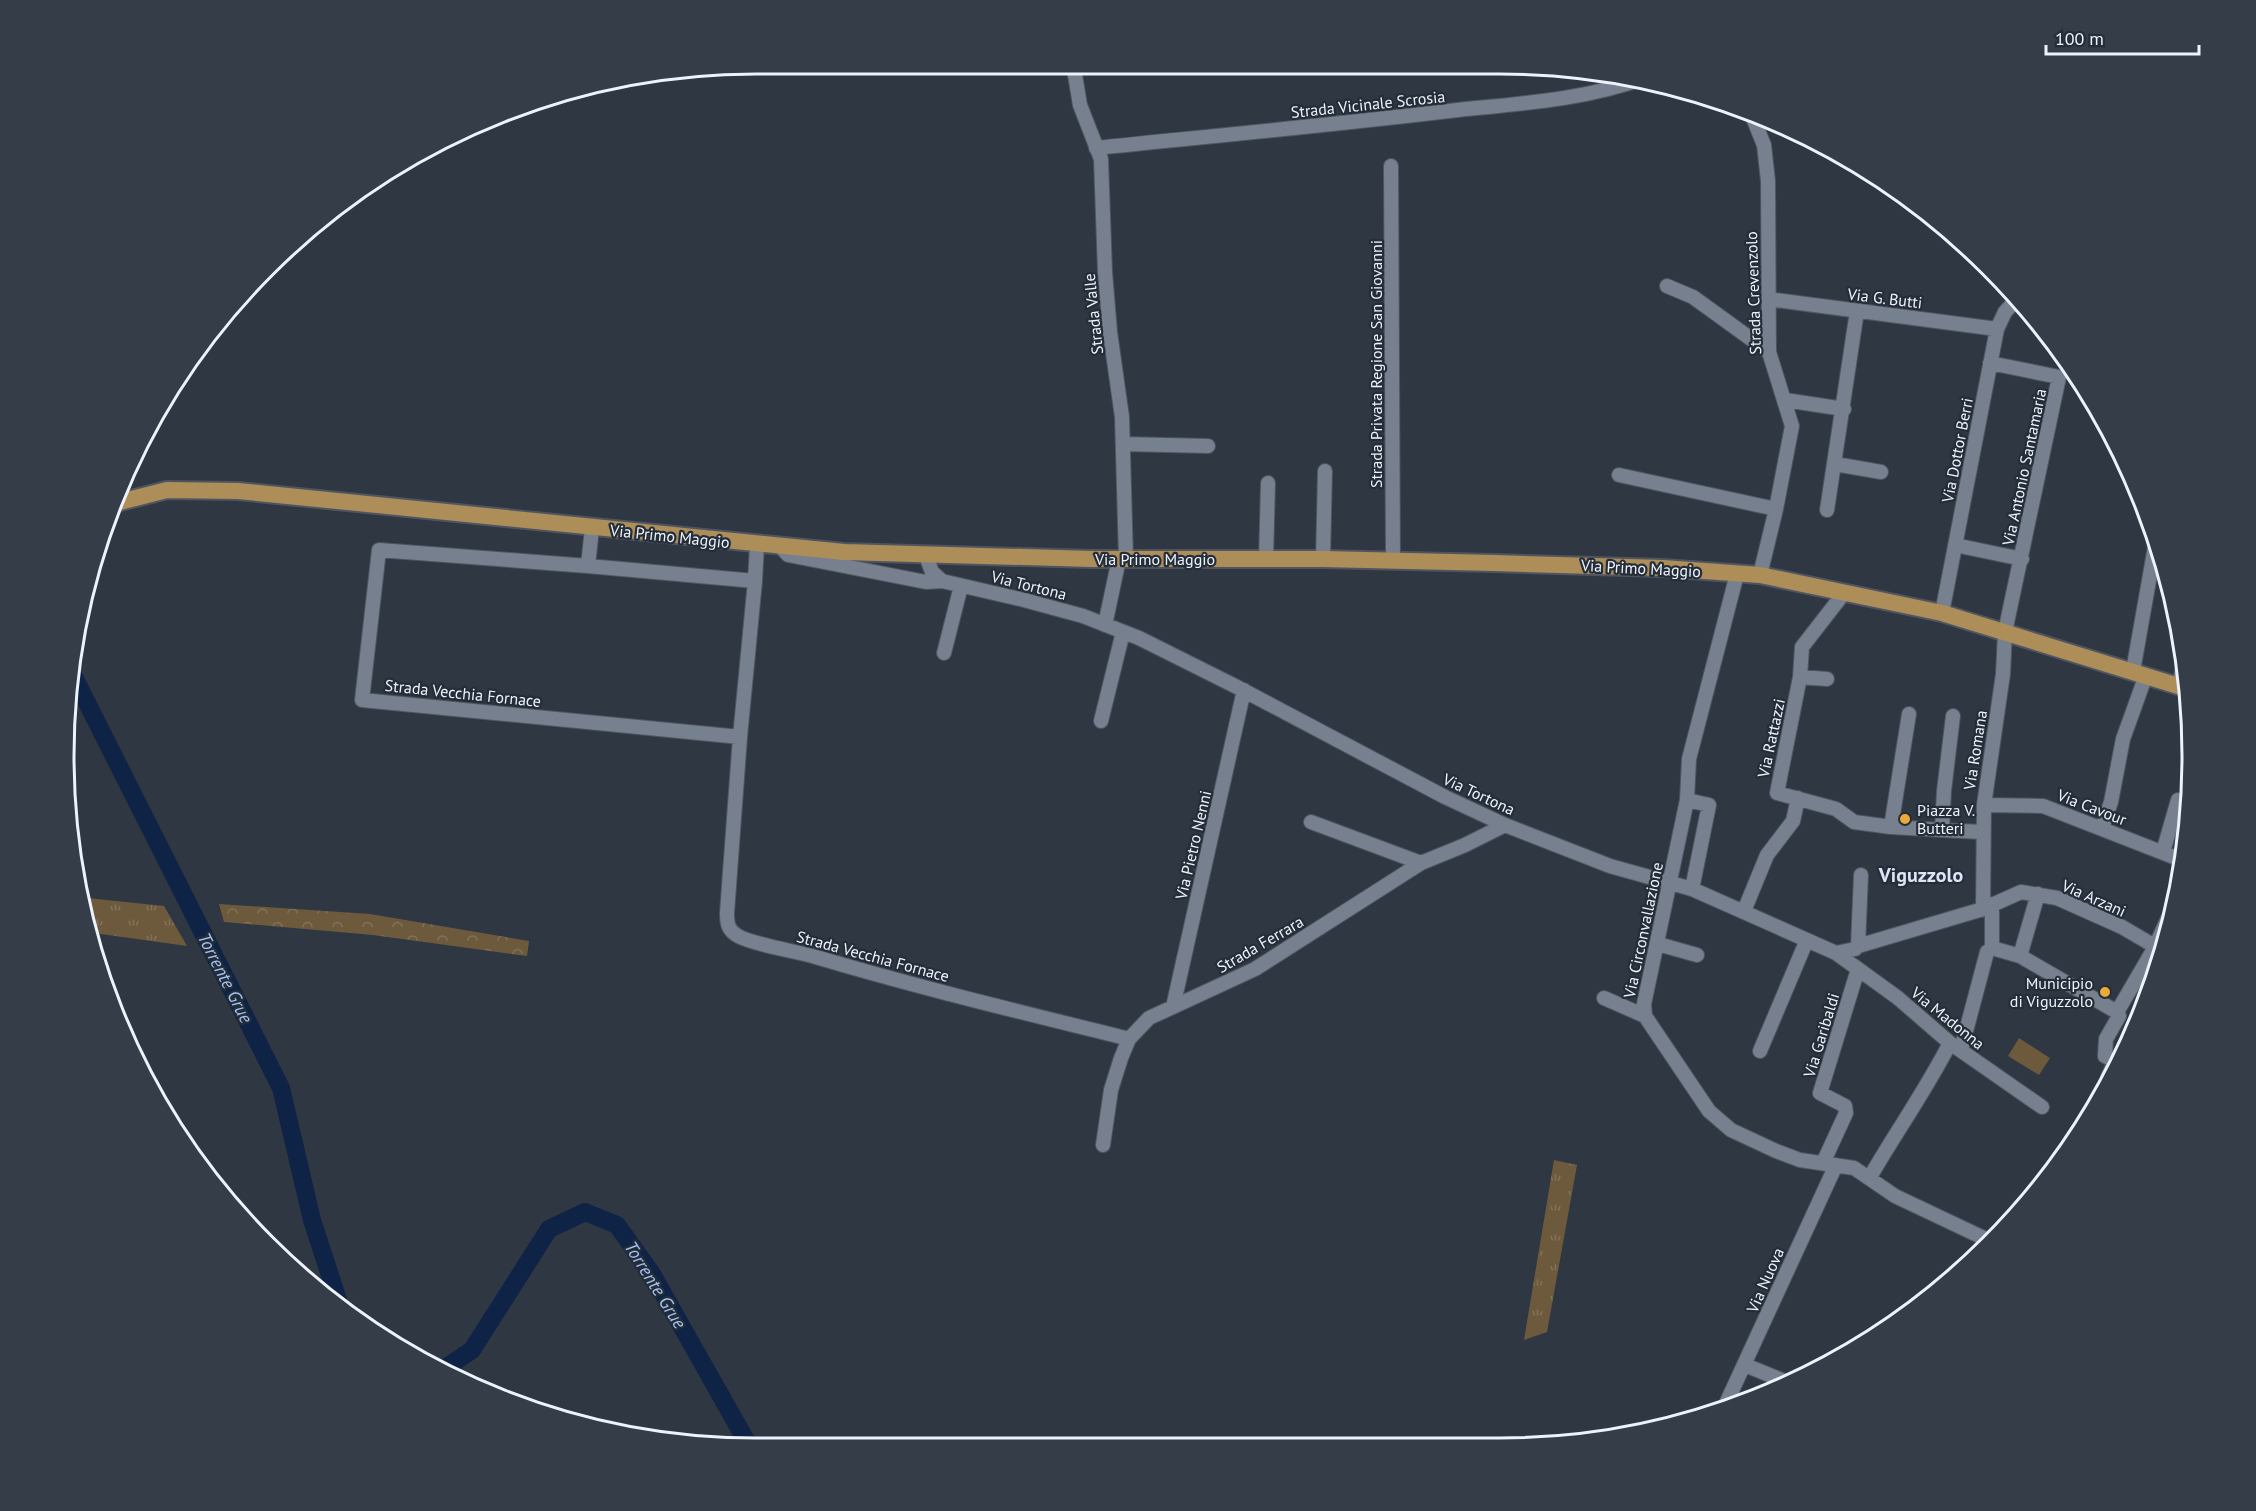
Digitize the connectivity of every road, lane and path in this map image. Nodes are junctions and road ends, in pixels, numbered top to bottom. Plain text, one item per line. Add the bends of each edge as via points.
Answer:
1 (1075, 74) edge
2 (1621, 85) edge
3 (1755, 123) edge
4 (1096, 148) junction
5 (1391, 166) dead end
6 (1667, 286) dead end
7 (1768, 299) junction
8 (2012, 305) edge
9 (1857, 311) junction
10 (1997, 329) junction
11 (1769, 352) junction
12 (1990, 363) junction
13 (1785, 400) junction
14 (1844, 409) junction
15 (1123, 444) junction
16 (1208, 446) dead end
17 (1835, 464) junction
18 (1325, 471) dead end
19 (1881, 472) dead end
20 (1619, 475) dead end
21 (1268, 483) dead end
22 (123, 501) edge
23 (1776, 509) junction
24 (1827, 510) dead end
25 (592, 528) junction
26 (758, 545) junction
27 (1955, 545) junction
28 (781, 547) junction
29 (926, 556) junction
30 (1122, 559) junction
31 (1266, 559) junction
32 (1323, 559) junction
33 (2022, 559) junction
34 (1393, 561) junction
35 (2154, 561) edge
36 (588, 566) junction
37 (1737, 574) junction
38 (1760, 575) junction
39 (755, 581) junction
40 (942, 581) junction
41 (961, 586) junction
42 (1844, 593) junction
43 (1942, 613) junction
44 (1105, 625) junction
45 (1123, 632) junction
46 (2005, 632) junction
47 (944, 653) dead end
48 (2140, 673) junction
49 (1800, 677) junction
50 (1827, 679) dead end
51 (2179, 686) edge
52 (1244, 690) junction
53 (1909, 714) dead end
54 (1953, 716) dead end
55 (1101, 721) dead end
56 (740, 736) junction
57 (1798, 798) junction
58 (1687, 800) junction
59 (2178, 800) dead end
60 (1984, 804) junction
61 (1311, 822) dead end
62 (1505, 825) junction
63 (1942, 826) junction
64 (1891, 827) junction
65 (2102, 828) junction
66 (1982, 832) junction
67 (2163, 852) junction
68 (2175, 857) edge
69 (1421, 863) junction
70 (1861, 874) dead end
71 (1670, 883) junction
72 (1692, 889) junction
73 (2038, 894) junction
74 (1987, 907) junction
75 (1744, 911) junction
76 (1806, 942) junction
77 (1658, 944) junction
78 (1858, 946) junction
79 (2155, 946) edge
80 (1992, 948) junction
81 (1836, 953) junction
82 (1697, 955) dead end
83 (2020, 956) junction
84 (2150, 963) edge
85 (1858, 969) junction
86 (1604, 998) dead end
87 (1173, 1007) junction
88 (2117, 1012) junction
89 (1645, 1016) junction
90 (1129, 1040) junction
91 (1955, 1047) junction
92 (1760, 1051) dead end
93 (2111, 1059) edge
94 (2042, 1107) dead end
95 (1103, 1145) dead end
96 (1830, 1164) junction
97 (1870, 1177) junction
98 (1983, 1238) edge
99 (1745, 1365) junction
100 (1778, 1378) edge
101 (1729, 1398) edge

1 - 4 street, Strada Valle via 1080,105
2 - 4 street, Strada Vicinale Scrosia via 1550,100
3 - 7 street, Strada Crevenzolo via 1764,145 1768,181
4 - 15 street, Strada Valle via 1101,159 1105,272
5 - 34 street, Strada Privata Regione San Giovanni
6 - 11 street via 1693,297
7 - 9 street, Via G. Butti
7 - 11 street, Strada Crevenzolo
8 - 10 street, Via Dottor Berri
9 - 10 street, Via G. Butti
9 - 14 street
10 - 12 street, Via Dottor Berri
11 - 13 street, Strada Crevenzolo
12 - 27 street, Via Dottor Berri
12 - 33 street, Via Antonio Santamaria via 2059,377
13 - 14 street
13 - 23 street, Strada Crevenzolo via 1792,426
14 - 17 street
15 - 16 street
15 - 30 street, Strada Valle
17 - 19 street
17 - 24 street
18 - 32 street
20 - 23 street
21 - 31 street
22 - 25 main road, Via Primo Maggio via 167,490 238,491
23 - 38 street, Strada Crevenzolo
25 - 26 main road, Via Primo Maggio
25 - 36 street
26 - 28 main road, Via Primo Maggio
26 - 39 street
27 - 33 street
27 - 43 street, Via Dottor Berri
28 - 29 main road, Via Primo Maggio
28 - 40 street, Via Tortona via 788,555 817,562 926,582
29 - 30 main road, Via Primo Maggio
29 - 40 street via 932,572
30 - 31 main road, Via Primo Maggio
30 - 44 street, Strada Valle
31 - 32 main road, Via Primo Maggio
32 - 34 main road, Via Primo Maggio
33 - 46 street, Via Antonio Santamaria
34 - 37 main road, Via Primo Maggio via 1663,568
35 - 48 street
36 - 39 street, Strada Vecchia Fornace
36 - 56 street, Strada Vecchia Fornace via 379,550 362,700
37 - 38 main road, Via Primo Maggio
37 - 58 street, Via Circonvallazione via 1689,759
38 - 42 main road, Via Primo Maggio
39 - 56 street, Strada Vecchia Fornace
40 - 41 street, Via Tortona
41 - 44 street, Via Tortona
41 - 47 street
42 - 43 main road, Via Primo Maggio
42 - 49 street, Via Rattazzi via 1802,647
43 - 46 main road, Via Primo Maggio
44 - 45 street, Via Tortona
45 - 52 street, Via Tortona
45 - 55 street
46 - 48 main road, Via Primo Maggio
46 - 60 street, Via Romana via 2003,674
48 - 51 main road, Via Primo Maggio
48 - 65 street
49 - 50 street
49 - 57 street, Via Rattazzi via 1777,793
52 - 62 street, Via Tortona
52 - 87 street, Via Pietro Nenni
53 - 64 street
54 - 63 street
56 - 90 street, Strada Vecchia Fornace via 727,913 731,931 744,939
57 - 64 street via 1836,809 1854,822
57 - 75 street via 1793,821 1767,855
58 - 71 street, Via Circonvallazione
58 - 72 street via 1709,805
59 - 67 street
60 - 65 street, Via Cavour via 2043,806
60 - 66 street, Via Romana
61 - 69 street
62 - 69 street, Strada Ferrara
62 - 71 street, Via Tortona via 1611,866
63 - 64 street
63 - 66 street
65 - 67 street, Via Cavour
66 - 74 street, Via Romana
67 - 68 street, Via Cavour
69 - 87 street, Strada Ferrara via 1255,969
70 - 78 street
71 - 72 street, Via Tortona
71 - 77 street, Via Circonvallazione
72 - 75 street, Via Tortona
73 - 74 street, Via Arzani via 2021,892
73 - 79 street, Via Arzani via 2057,897
73 - 83 street
74 - 78 street, Via Arzani
74 - 80 street, Via Romana
75 - 76 street, Via Tortona
76 - 81 street, Via Tortona
76 - 92 street
77 - 82 street
77 - 89 street, Via Circonvallazione via 1644,1004
78 - 81 street, Via Arzani
80 - 83 street
80 - 91 street via 1987,952
81 - 85 street, Via Madonna
83 - 88 street
84 - 88 street
85 - 91 street, Via Madonna
85 - 96 street, Via Garibaldi via 1820,1093 1845,1106 1846,1113
86 - 89 street
87 - 90 street, Strada Ferrara via 1149,1018
88 - 93 street via 2119,1016 2105,1046 2105,1056
89 - 96 street, Via Circonvallazione via 1716,1118 1731,1130 1776,1151 1800,1160
90 - 95 street, Strada Ferrara via 1111,1090
91 - 94 street, Via Madonna
91 - 97 street via 1897,1129
96 - 97 street, Via Circonvallazione via 1854,1168
96 - 99 street, Via Nuova
97 - 98 street, Via Circonvallazione via 1895,1196
99 - 100 street
99 - 101 street, Via Nuova

